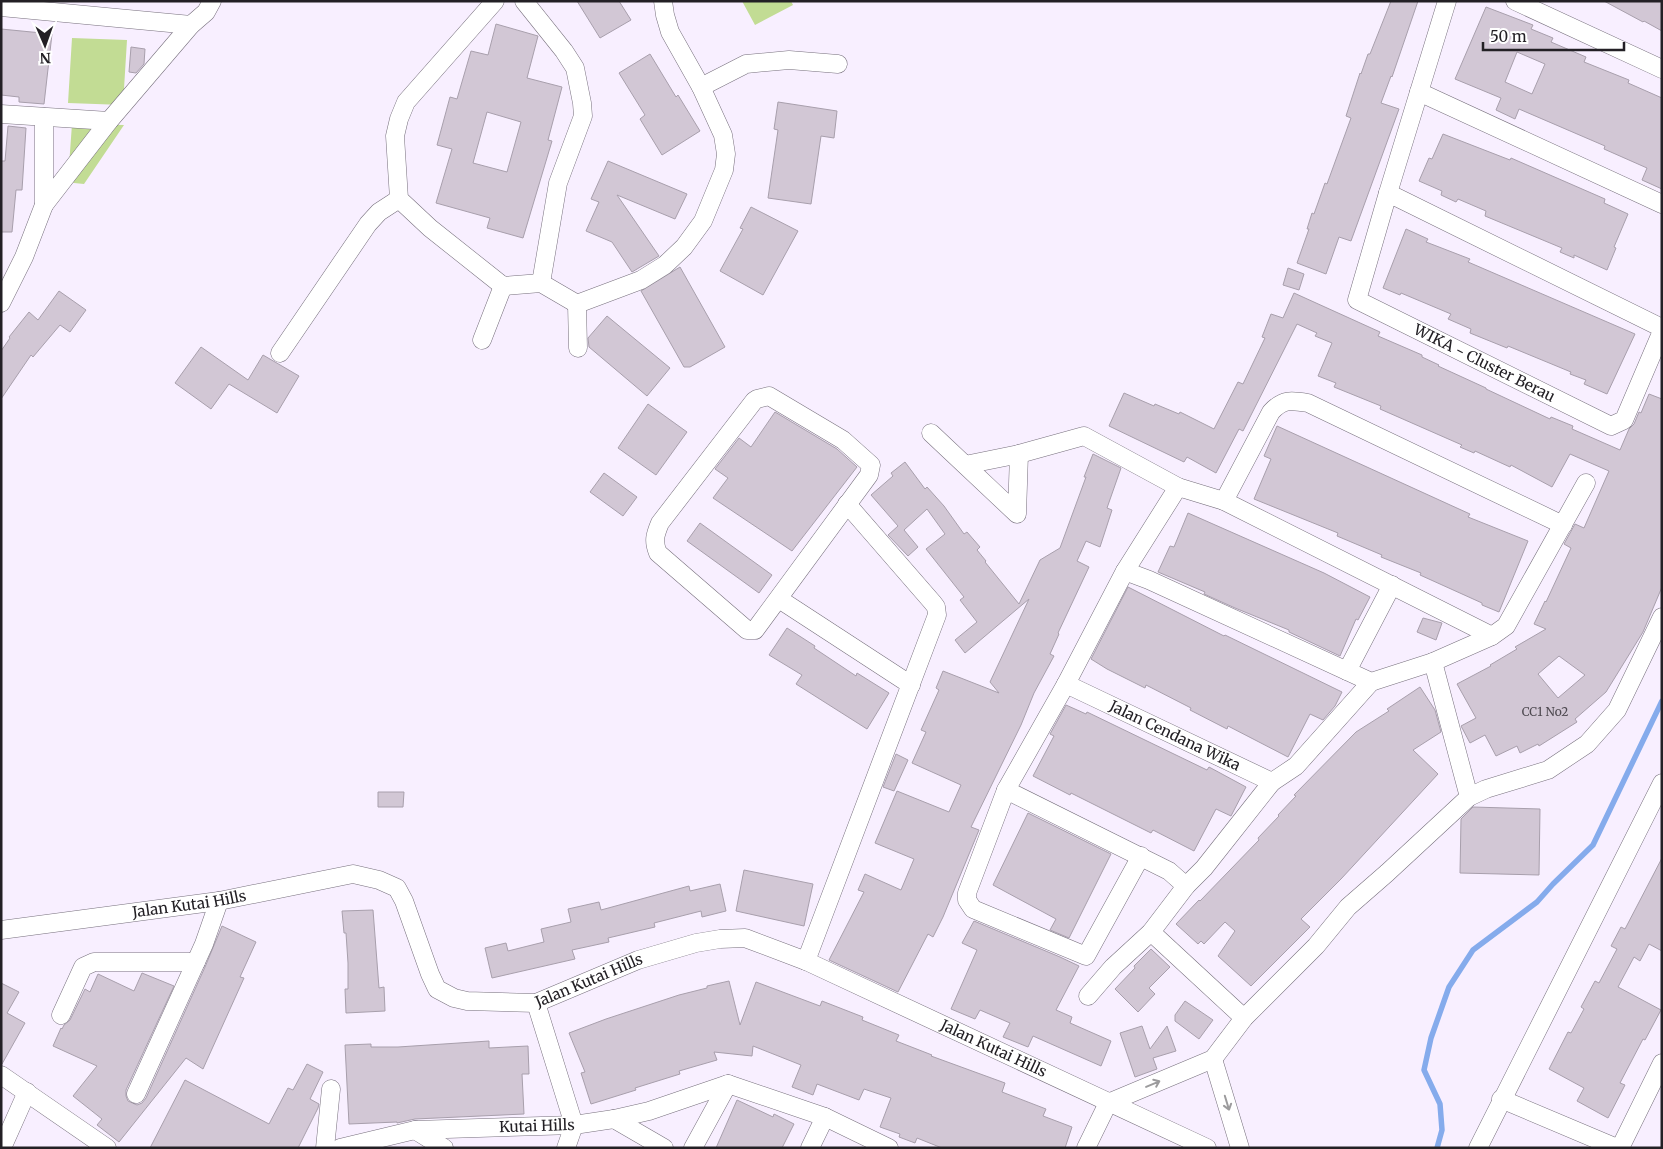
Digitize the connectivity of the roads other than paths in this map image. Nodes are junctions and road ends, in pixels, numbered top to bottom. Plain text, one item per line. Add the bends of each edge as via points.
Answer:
1 (212, 1) edge
2 (495, 1) edge
3 (524, 1) edge
4 (663, 1) edge
5 (1447, 1) edge
6 (1515, 1) edge
7 (1, 7) edge
8 (192, 25) junction
9 (838, 64) dead end
10 (1662, 69) edge
11 (701, 86) junction
12 (1419, 92) junction
13 (1, 114) edge
14 (44, 117) junction
15 (109, 121) junction
16 (1388, 193) junction
17 (400, 199) junction
18 (1662, 204) edge
19 (44, 205) junction
20 (541, 283) junction
21 (503, 286) junction
22 (1, 303) edge
23 (577, 304) junction
24 (1662, 330) edge
25 (482, 340) dead end
26 (578, 348) dead end
27 (280, 353) dead end
28 (932, 433) dead end
29 (1019, 454) junction
30 (965, 465) junction
31 (1586, 483) dead end
32 (1178, 487) junction
33 (1224, 502) junction
34 (847, 504) junction
35 (1563, 524) junction
36 (1125, 571) junction
37 (1392, 585) junction
38 (779, 599) junction
39 (1662, 617) edge
40 (1492, 636) junction
41 (1433, 662) junction
42 (1347, 671) junction
43 (1372, 682) junction
44 (1066, 684) junction
45 (911, 685) junction
46 (1272, 782) junction
47 (1662, 783) edge
48 (1006, 790) junction
49 (1469, 797) junction
50 (1141, 856) junction
51 (1186, 886) junction
52 (219, 901) junction
53 (1, 930) edge
54 (1151, 932) junction
55 (1086, 956) junction
56 (806, 961) junction
57 (196, 962) junction
58 (1113, 967) junction
59 (1088, 996) dead end
60 (536, 1003) junction
61 (61, 1015) dead end
62 (1244, 1018) junction
63 (1213, 1059) junction
64 (1662, 1063) edge
65 (1, 1075) edge
66 (728, 1084) junction
67 (332, 1089) dead end
68 (27, 1092) junction
69 (136, 1094) dead end
70 (1501, 1099) junction
71 (1108, 1103) junction
72 (825, 1117) junction
73 (614, 1119) junction
74 (574, 1125) junction
75 (415, 1130) junction
76 (2, 1148) edge
77 (107, 1148) edge
78 (325, 1148) edge
79 (340, 1148) edge
80 (444, 1148) edge
81 (566, 1148) edge
82 (664, 1148) edge
83 (693, 1148) edge
84 (810, 1148) edge
85 (889, 1148) edge
86 (1086, 1148) edge
87 (1207, 1148) edge
88 (1240, 1148) edge
89 (1478, 1148) edge
90 (1619, 1148) edge

1 - 8 street
2 - 17 street via 406,102 395,136
3 - 20 street via 576,68 583,116 558,183
4 - 11 street via 670,32
5 - 12 street, WIKA - Cluster Berau
6 - 10 street
7 - 8 street
8 - 15 street
9 - 11 street via 789,60 746,64
11 - 23 street via 723,135 726,154 724,170 703,221 684,247 665,265 642,280
12 - 16 street, WIKA - Cluster Berau
12 - 18 street
13 - 14 street
14 - 15 street
14 - 19 street
15 - 19 street
16 - 24 street, WIKA - Cluster Berau
16 - 24 street, WIKA - Cluster Berau via 1357,300 1612,426 1624,420
17 - 21 street via 430,228
17 - 27 street via 379,212 368,224
19 - 22 street via 24,257
20 - 21 street
20 - 23 street
21 - 25 street
23 - 26 street
28 - 30 street
29 - 30 street
29 - 30 street via 1017,514
29 - 32 street via 1084,436
31 - 35 street
32 - 33 street
32 - 36 street
33 - 35 street via 1271,412 1278,404 1291,400 1308,403
33 - 37 street
34 - 38 street
34 - 38 street via 869,475 871,465 843,440 769,396 754,401 660,523 654,543 658,553 747,630 755,630
34 - 45 street via 936,607
35 - 40 street via 1506,626
36 - 42 street
36 - 44 street
37 - 40 street
37 - 42 street
38 - 45 street
39 - 49 street via 1617,710 1587,744 1548,770 1486,788
40 - 41 street
41 - 43 street
41 - 49 street
42 - 43 street
43 - 46 street via 1296,766
44 - 46 street, Jalan Cendana Wika
44 - 48 street
45 - 56 street
46 - 51 street
47 - 70 street
48 - 50 street
48 - 55 street via 967,900 973,909
49 - 62 street via 1348,907 1316,946
50 - 51 street via 1169,871
50 - 55 street
51 - 54 street
52 - 53 street, Jalan Kutai Hills
52 - 57 street
52 - 60 street, Jalan Kutai Hills via 354,874 379,880 397,888 404,901 437,989 467,1001
54 - 58 street
54 - 62 street
55 - 58 street
56 - 60 street, Jalan Kutai Hills via 745,938 720,939 638,960
56 - 71 street, Jalan Kutai Hills
57 - 61 street via 86,964
57 - 69 street
58 - 59 street
60 - 74 street
62 - 63 street
71 -> 63 street
63 -> 88 street
64 - 90 street
65 - 68 street
66 - 72 street
66 - 73 street, Kutai Hills
66 - 83 street
67 - 78 street
68 - 76 street
68 - 77 street
70 - 89 street
70 - 90 street
71 - 86 street
71 - 87 street, Jalan Kutai Hills
72 - 84 street
72 - 85 street
73 - 74 street, Kutai Hills
73 - 82 street
74 - 75 street, Kutai Hills
74 - 81 street
75 - 79 street, Kutai Hills
75 - 80 street

